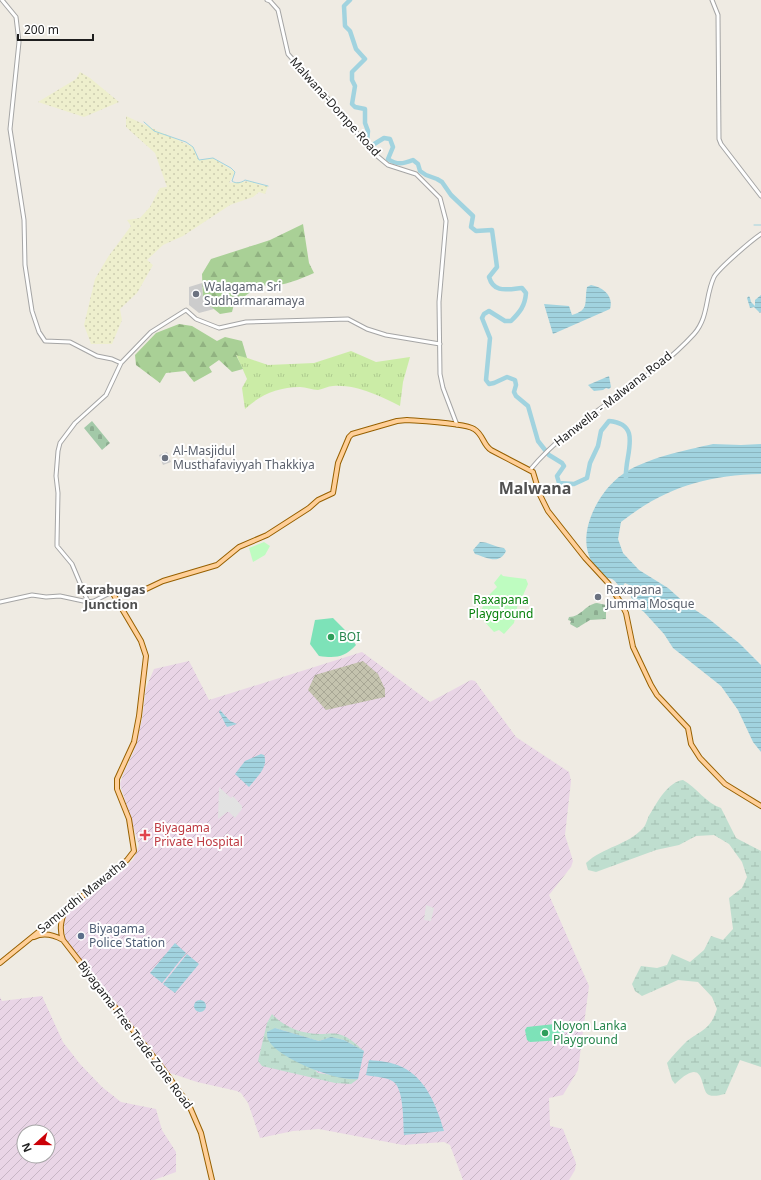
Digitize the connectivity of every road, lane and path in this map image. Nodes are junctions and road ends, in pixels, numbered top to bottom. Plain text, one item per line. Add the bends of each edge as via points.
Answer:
1 (2, 0) edge
2 (267, 0) edge
3 (712, 0) edge
4 (761, 196) edge
5 (761, 234) edge
6 (440, 344) junction
7 (121, 363) junction
8 (457, 425) junction
9 (530, 470) junction
10 (112, 592) junction
11 (0, 602) edge
12 (88, 602) junction
13 (761, 806) edge
14 (65, 910) junction
15 (63, 940) junction
16 (24, 943) junction
17 (0, 963) edge
18 (212, 1180) edge

1 - 7 street via 16,17 18,37 10,129 24,220 25,265 32,311 45,341 70,342 97,356
2 - 6 street, Malwana-Dompe Road via 278,10 288,54 370,150 388,165 416,174 440,198 446,221 439,302
3 - 4 street via 718,15 720,144
5 - 9 street, Hanwella - Malwana Road via 714,277 704,316 693,334 650,372 577,424
6 - 7 street via 382,334 367,330 348,320 246,322 219,328 196,319 186,310 151,332
6 - 8 street, Malwana-Dompe Road via 440,374
7 - 12 street via 106,395 75,423 64,437 58,451 57,546 72,564
8 - 9 main road via 475,430 481,435 486,447
8 - 10 main road via 407,420 352,434 346,441 338,463 333,493 267,534 239,547 217,565 163,581 144,590
9 - 13 main road via 548,511 608,583 621,603 634,647 651,685 688,728 691,744 700,758 729,787
10 - 12 street
10 - 14 main road, Samurdhi Mawatha via 141,641 146,656 134,742 117,779 117,788 129,819 134,851 127,860
11 - 12 street via 32,595 60,596
14 - 15 main road via 60,923
14 - 16 main road, Samurdhi Mawatha
15 - 16 main road via 55,935 39,934
15 - 18 main road, Biyagama Free Trade Zone Road via 189,1105 200,1128
16 - 17 main road, Samurdhi Mawatha

